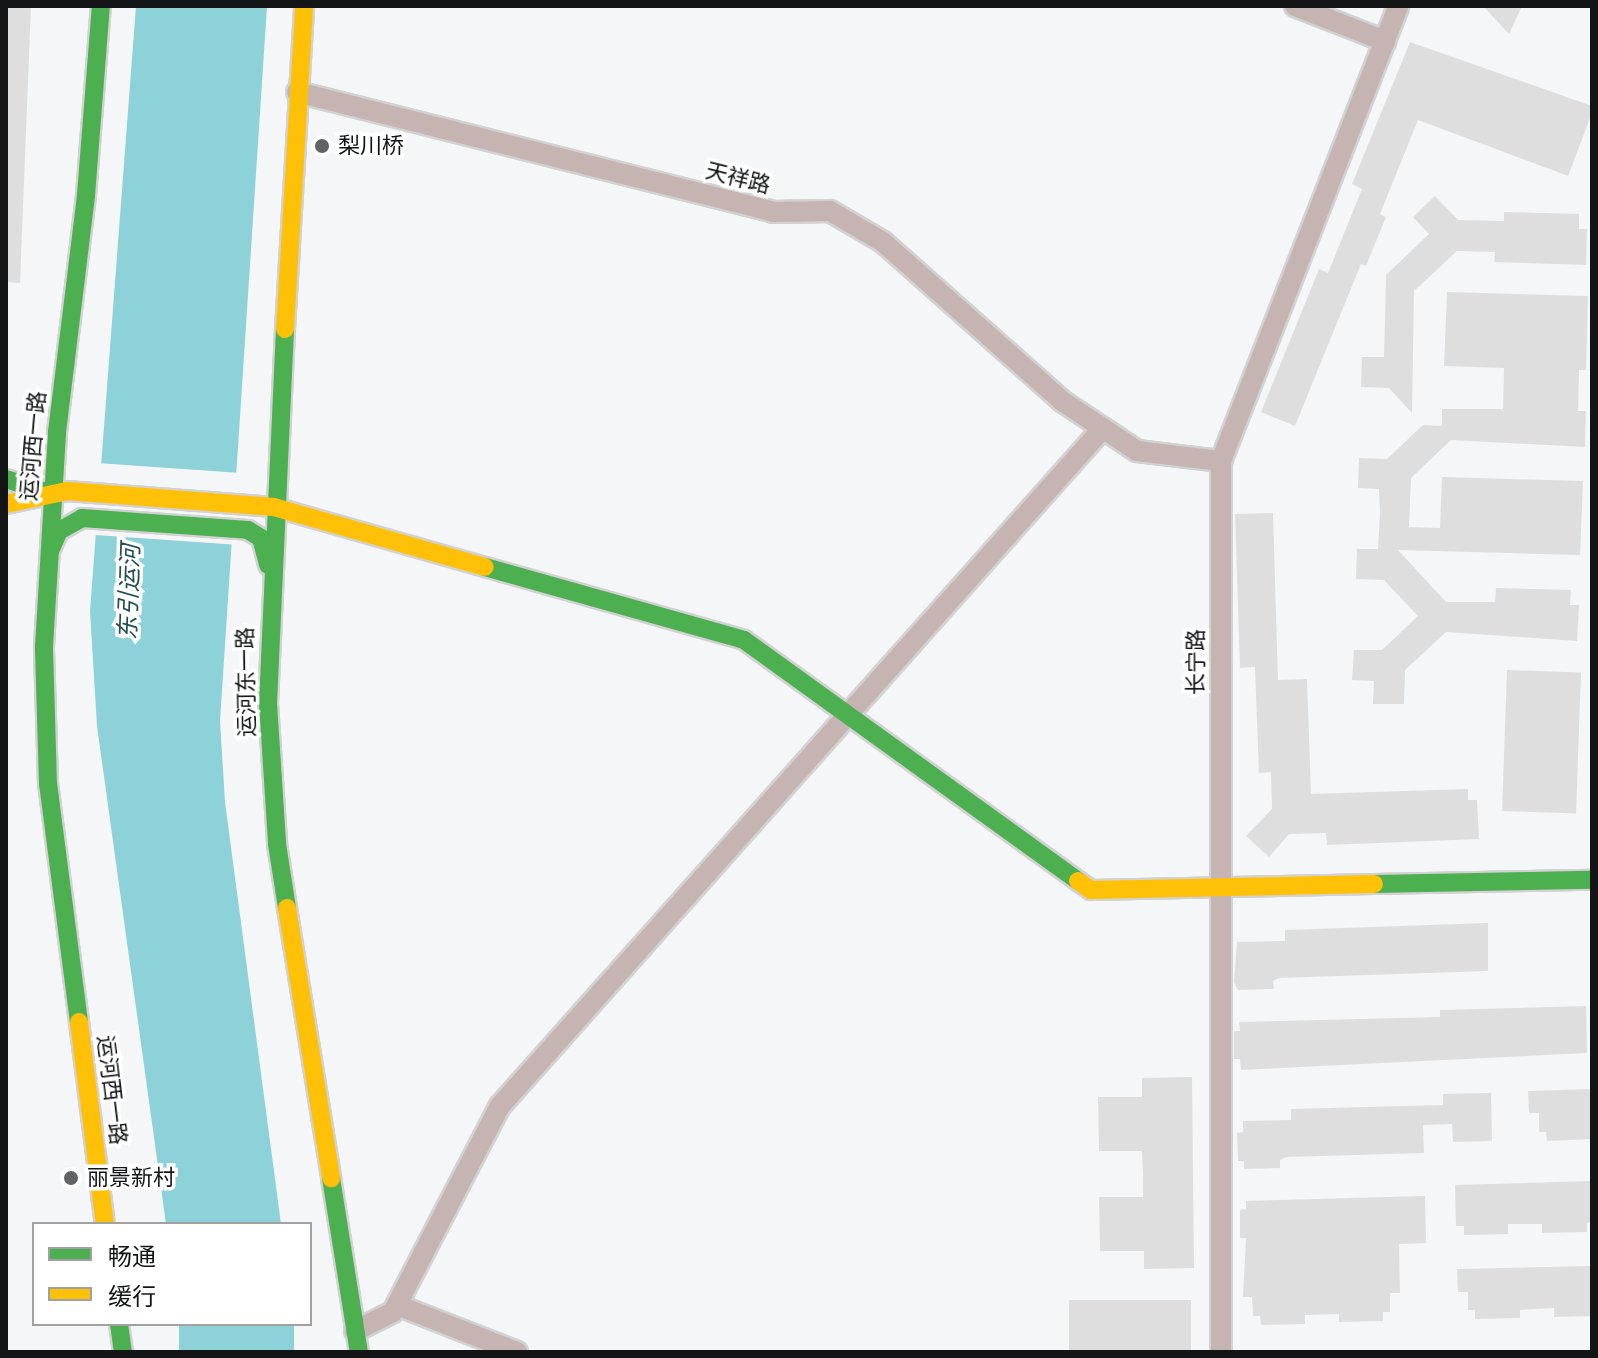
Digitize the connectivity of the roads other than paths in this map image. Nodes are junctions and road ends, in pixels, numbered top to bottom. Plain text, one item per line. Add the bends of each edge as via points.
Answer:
1 (101, 6) edge
2 (304, 6) edge
3 (1295, 6) edge
4 (1398, 6) edge
5 (1385, 41) junction
6 (297, 92) junction
7 (1103, 428) junction
8 (1221, 461) junction
9 (6, 479) edge
10 (52, 494) junction
11 (6, 504) edge
12 (274, 507) junction
13 (48, 560) junction
14 (270, 580) junction
15 (850, 716) junction
16 (1592, 880) edge
17 (1218, 888) junction
18 (105, 1222) edge
19 (397, 1305) junction
20 (119, 1326) edge
21 (355, 1331) junction
22 (123, 1352) edge
23 (359, 1352) edge
24 (517, 1352) edge
25 (1221, 1352) edge

1 - 10 street, 运河西一路
2 - 6 street, 运河东一路
3 - 5 street
4 - 5 street, 长宁路
5 - 8 street, 长宁路
6 - 7 street, 天祥路 via 773,212 830,211 883,242 1062,401
6 - 12 street, 运河东一路
7 - 8 street, 天祥路 via 1137,451
7 - 15 street
8 - 17 street, 长宁路
9 - 10 street
10 - 11 street
10 - 12 street
10 - 13 street, 运河西一路
12 - 14 street, 运河东一路
12 - 15 street via 744,640
13 - 14 street via 59,531 82,518 238,530 261,538
13 - 18 street, 运河西一路 via 48,784
14 - 21 street, 运河东一路 via 268,703 277,844
15 - 17 street via 1091,890
15 - 19 street via 500,1106
16 - 17 street
17 - 25 street, 长宁路
19 - 21 street
19 - 24 street
20 - 22 street
21 - 23 street, 运河东一路

